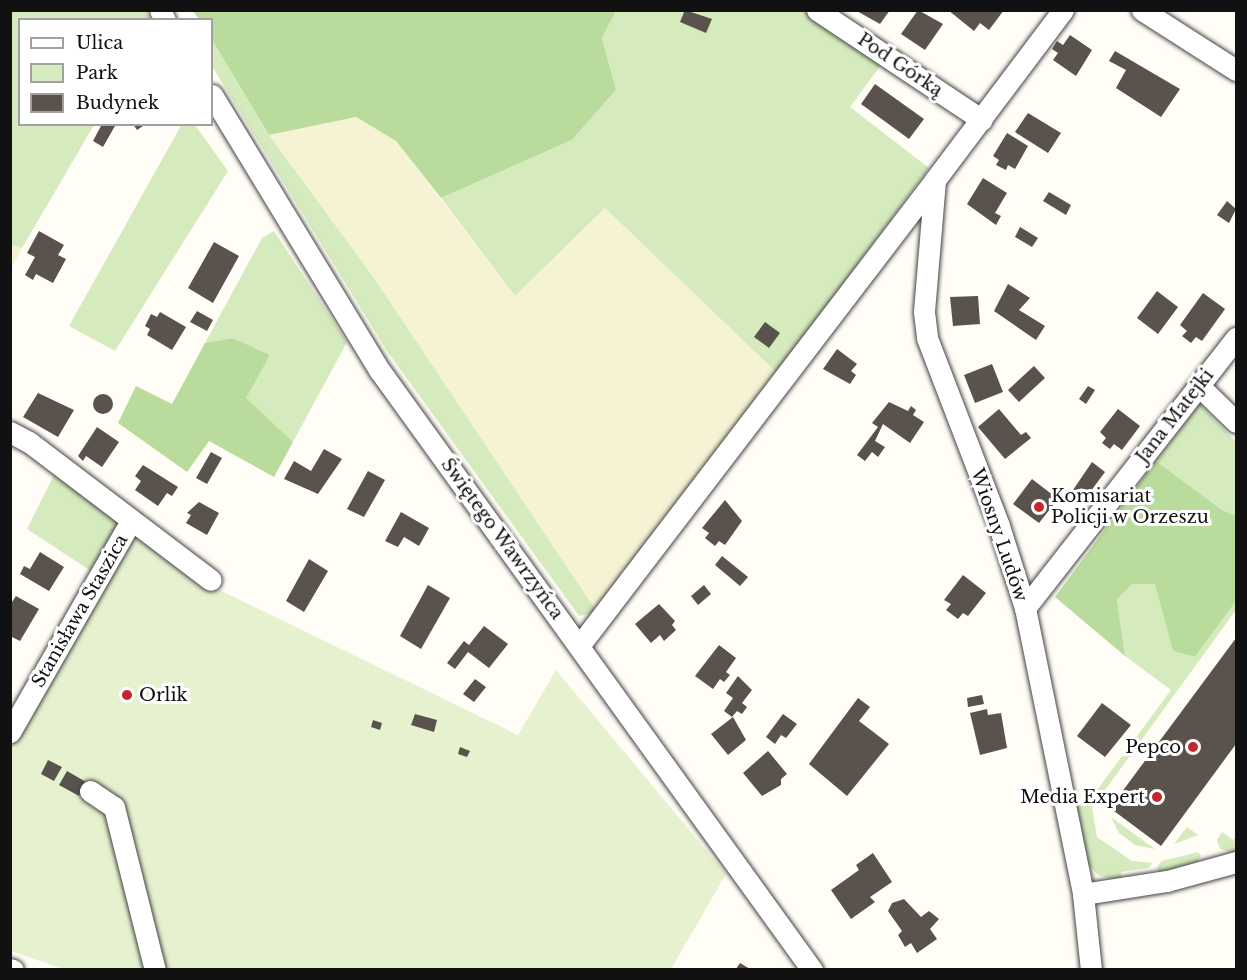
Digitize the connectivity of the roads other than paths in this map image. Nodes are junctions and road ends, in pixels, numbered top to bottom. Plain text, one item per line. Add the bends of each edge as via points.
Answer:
1 (817, 10) edge
2 (1063, 10) edge
3 (1142, 10) edge
4 (1236, 70) edge
5 (213, 97) edge
6 (982, 120) junction
7 (935, 180) junction
8 (1236, 338) edge
9 (1199, 386) junction
10 (1236, 422) edge
11 (10, 432) edge
12 (131, 521) junction
13 (211, 580) dead end
14 (1025, 608) junction
15 (579, 646) junction
16 (10, 732) edge
17 (90, 791) dead end
18 (1236, 862) edge
19 (1083, 894) junction
20 (155, 969) edge
21 (812, 969) edge
22 (1091, 969) edge

1 - 6 street, Pod Górką
2 - 6 street
3 - 4 street
5 - 15 street, Świętego Wawrzyńca via 380,371
6 - 7 street
7 - 14 street, Wiosny Ludów via 934,225 923,291 927,338 999,526
7 - 15 street
8 - 9 street, Jana Matejki
9 - 10 street
9 - 14 street, Jana Matejki
11 - 12 street, Stanisława Staszica via 29,442
12 - 13 street, Stanisława Staszica
12 - 16 street, Stanisława Staszica
14 - 19 street, Wiosny Ludów
15 - 21 street, Świętego Wawrzyńca
17 - 20 street via 114,807
18 - 19 street via 1167,881
19 - 22 street, Wiosny Ludów

